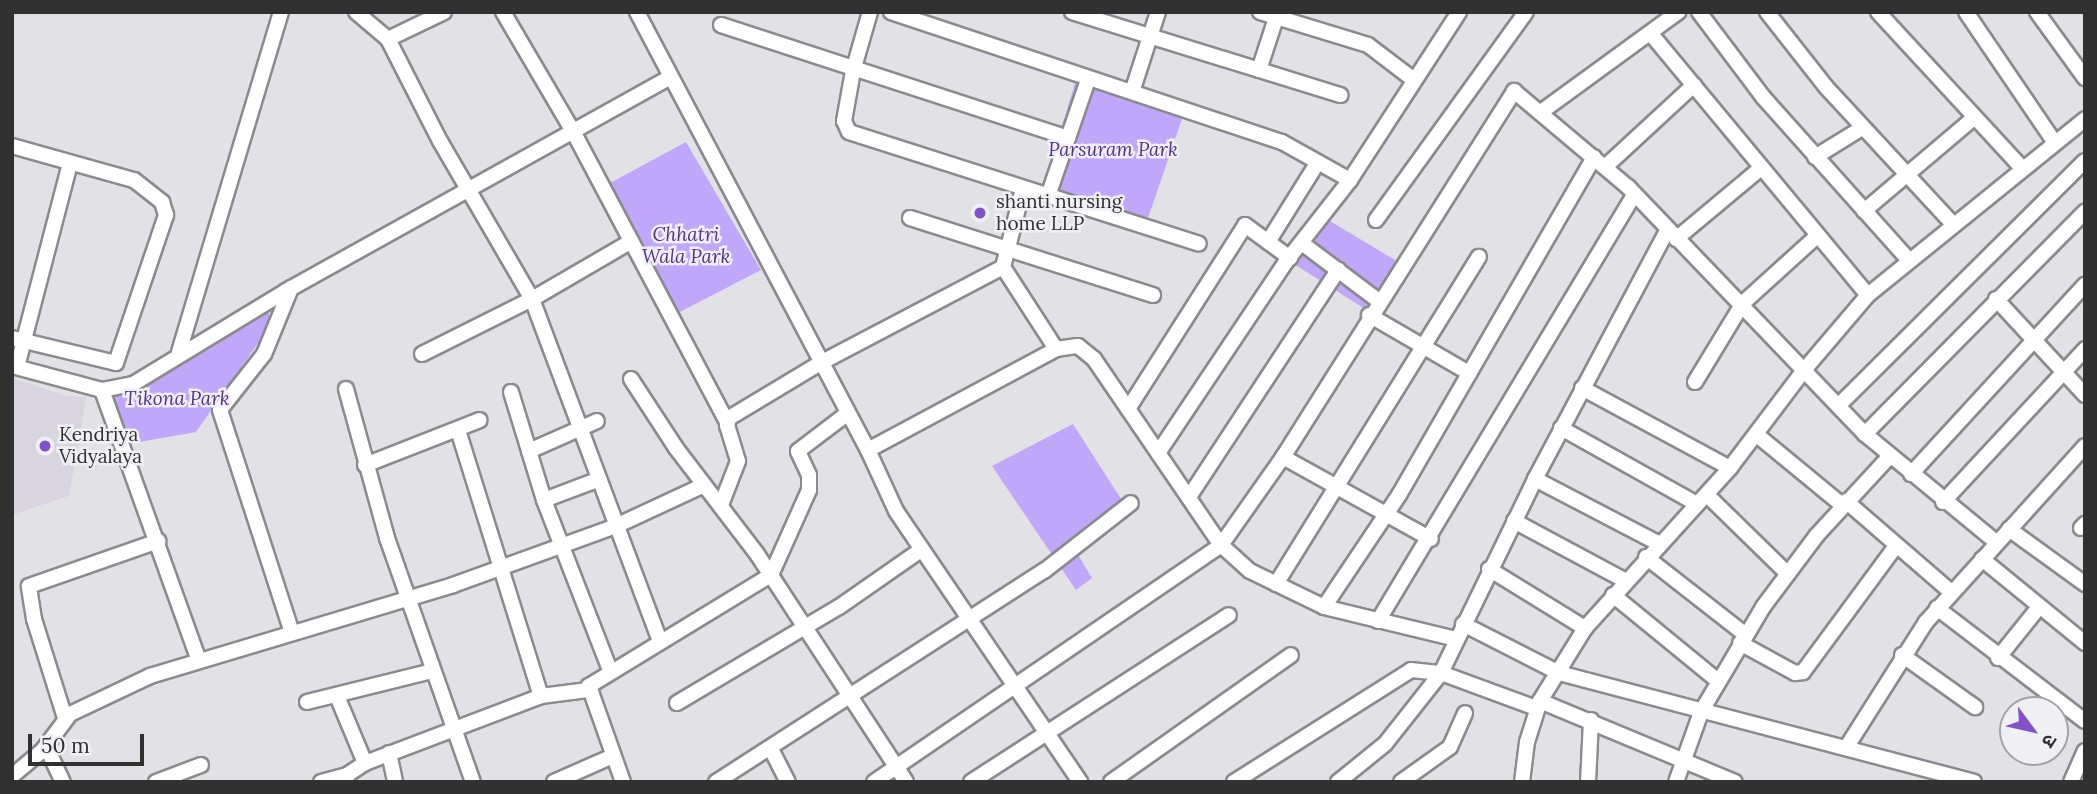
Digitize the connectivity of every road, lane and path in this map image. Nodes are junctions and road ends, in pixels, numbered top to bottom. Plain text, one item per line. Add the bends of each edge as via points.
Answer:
1 (281, 12) edge
2 (356, 12) edge
3 (444, 12) edge
4 (503, 12) edge
5 (638, 12) edge
6 (870, 12) edge
7 (891, 12) edge
8 (1072, 12) edge
9 (1158, 12) edge
10 (1261, 12) edge
11 (1459, 12) edge
12 (1526, 12) edge
13 (1678, 12) edge
14 (1699, 12) edge
15 (1767, 12) edge
16 (1878, 12) edge
17 (1966, 12) edge
18 (2037, 12) edge
19 (1277, 15) edge
20 (721, 25) dead end
21 (1651, 34) junction
22 (1150, 36) junction
23 (388, 39) junction
24 (1259, 70) junction
25 (853, 71) junction
26 (668, 78) junction
27 (2085, 78) edge
28 (1087, 80) junction
29 (1414, 80) junction
30 (1694, 85) junction
31 (1132, 92) junction
32 (1340, 95) dead end
33 (1541, 112) junction
34 (1975, 117) junction
35 (2085, 119) edge
36 (1863, 128) junction
37 (573, 133) junction
38 (1068, 138) junction
39 (2055, 143) junction
40 (12, 146) edge
41 (1594, 157) junction
42 (1815, 157) junction
43 (2085, 161) edge
44 (1318, 162) junction
45 (70, 163) junction
46 (1605, 167) junction
47 (1761, 168) junction
48 (2022, 168) junction
49 (1907, 176) junction
50 (1350, 180) junction
51 (1023, 189) junction
52 (471, 191) junction
53 (1634, 195) junction
54 (1048, 196) junction
55 (1864, 211) junction
56 (2085, 212) edge
57 (910, 218) dead end
58 (1376, 220) dead end
59 (1952, 223) junction
60 (1672, 235) junction
61 (1817, 236) junction
62 (630, 242) junction
63 (1268, 242) junction
64 (1199, 244) dead end
65 (1303, 244) junction
66 (1008, 247) junction
67 (1479, 257) dead end
68 (1290, 258) junction
69 (1908, 260) junction
70 (1003, 267) junction
71 (1338, 270) junction
72 (2085, 285) edge
73 (291, 288) junction
74 (1153, 295) dead end
75 (1868, 295) junction
76 (531, 299) junction
77 (1996, 299) junction
78 (1379, 301) junction
79 (1743, 303) junction
80 (1369, 315) junction
81 (18, 338) edge
82 (2034, 339) junction
83 (1422, 347) junction
84 (1056, 349) junction
85 (2085, 349) edge
86 (179, 352) junction
87 (422, 354) dead end
88 (824, 360) junction
89 (15, 367) edge
90 (1805, 369) junction
91 (2064, 371) junction
92 (1469, 373) junction
93 (631, 380) dead end
94 (1695, 382) dead end
95 (1582, 388) junction
96 (346, 389) dead end
97 (102, 390) junction
98 (511, 392) dead end
99 (2085, 395) edge
100 (1839, 405) junction
101 (1128, 409) junction
102 (848, 413) junction
103 (480, 420) dead end
104 (597, 421) dead end
105 (727, 422) junction
106 (580, 428) junction
107 (1561, 428) junction
108 (458, 430) junction
109 (1865, 434) junction
110 (1757, 435) junction
111 (868, 450) junction
112 (529, 451) junction
113 (1158, 453) junction
114 (2083, 453) edge
115 (1890, 456) junction
116 (1283, 457) junction
117 (365, 465) junction
118 (1730, 468) junction
119 (1911, 474) junction
120 (1535, 479) junction
121 (597, 480) junction
122 (704, 485) junction
123 (1338, 485) junction
124 (1189, 497) junction
125 (544, 500) junction
126 (1702, 500) junction
127 (1131, 502) dead end
128 (1943, 502) junction
129 (1844, 503) junction
130 (721, 505) junction
131 (1386, 514) junction
132 (1514, 521) junction
133 (616, 526) junction
134 (2009, 529) junction
135 (1430, 539) junction
136 (158, 541) junction
137 (1996, 542) junction
138 (1658, 543) junction
139 (1221, 545) junction
140 (564, 547) junction
141 (1895, 547) junction
142 (922, 549) junction
143 (1646, 557) junction
144 (1982, 559) junction
145 (499, 569) junction
146 (1489, 569) junction
147 (1788, 574) junction
148 (771, 575) junction
149 (1626, 581) junction
150 (1276, 584) junction
151 (2085, 584) edge
152 (1951, 593) junction
153 (1613, 595) junction
154 (410, 598) junction
155 (1324, 607) junction
156 (2039, 607) junction
157 (1937, 608) junction
158 (1229, 615) dead end
159 (969, 620) junction
160 (1378, 621) junction
161 (1463, 624) junction
162 (805, 626) junction
163 (1585, 628) junction
164 (292, 633) junction
165 (1455, 639) junction
166 (1743, 639) junction
167 (660, 642) junction
168 (2085, 643) edge
169 (1291, 655) dead end
170 (1902, 655) junction
171 (198, 658) junction
172 (1998, 658) junction
173 (610, 670) junction
174 (432, 671) junction
175 (1441, 673) junction
176 (1559, 673) junction
177 (1718, 681) junction
178 (1012, 686) junction
179 (588, 690) junction
180 (337, 696) junction
181 (541, 696) junction
182 (851, 697) junction
183 (307, 702) dead end
184 (677, 703) dead end
185 (1538, 704) junction
186 (1975, 706) dead end
187 (1701, 712) junction
188 (1465, 713) dead end
189 (65, 718) junction
190 (1591, 720) junction
191 (2085, 721) edge
192 (452, 731) junction
193 (1048, 736) junction
194 (46, 746) junction
195 (1846, 748) junction
196 (771, 749) junction
197 (2085, 751) edge
198 (388, 753) junction
199 (613, 756) junction
200 (1681, 759) junction
201 (365, 764) junction
202 (898, 767) junction
203 (195, 772) edge
204 (12, 776) edge
205 (1358, 776) edge
206 (346, 778) edge
207 (1521, 779) edge
208 (63, 782) edge
209 (156, 782) edge
210 (321, 782) edge
211 (395, 782) edge
212 (473, 782) edge
213 (554, 782) edge
214 (624, 782) edge
215 (716, 782) edge
216 (788, 782) edge
217 (874, 782) edge
218 (906, 782) edge
219 (971, 782) edge
220 (1080, 782) edge
221 (1111, 782) edge
222 (1234, 782) edge
223 (1338, 782) edge
224 (1401, 782) edge
225 (1588, 782) edge
226 (1676, 782) edge
227 (1735, 782) edge
228 (1974, 782) edge
229 (2071, 782) edge

1 - 86 street
2 - 23 street
3 - 23 street
4 - 37 street
5 - 26 street
6 - 25 street
7 - 28 street
8 - 22 street
9 - 22 street
10 - 19 street
11 - 29 street
12 - 58 street
13 - 21 street
14 - 42 street
15 - 36 street
16 - 34 street
17 - 39 street
18 - 27 street
19 - 24 street
19 - 29 street via 1368,45
20 - 25 street
21 - 30 street
21 - 33 street
22 - 24 street
22 - 31 street
23 - 52 street
24 - 32 street
25 - 38 street
25 - 51 street via 844,121 849,132
26 - 37 street
26 - 88 street
28 - 31 street
28 - 38 street
29 - 50 street
30 - 46 street
30 - 47 street
31 - 44 street via 1282,142
33 - 41 street
33 - 78 street via 1514,92
34 - 48 street
34 - 49 street
35 - 39 street
36 - 42 street
36 - 49 street
37 - 52 street
37 - 62 street
38 - 54 street
39 - 48 street
40 - 45 street
41 - 46 street
41 - 92 street
42 - 55 street
43 - 100 street
44 - 50 street
44 - 63 street
45 - 81 street
45 - 81 street via 134,180 162,202 166,215 116,363
46 - 53 street
47 - 60 street
47 - 61 street
48 - 59 street
49 - 55 street
49 - 59 street
50 - 65 street
51 - 54 street
51 - 66 street
52 - 73 street
52 - 76 street
53 - 60 street
53 - 135 street
54 - 64 street
55 - 69 street
56 - 77 street
57 - 66 street
59 - 69 street
60 - 79 street
60 - 95 street
61 - 75 street
61 - 79 street
62 - 76 street
62 - 105 street
63 - 68 street
63 - 101 street via 1245,225
65 - 68 street
65 - 71 street
66 - 70 street
66 - 74 street
67 - 83 street
68 - 113 street
69 - 75 street
70 - 84 street
70 - 88 street
71 - 78 street
71 - 124 street
72 - 82 street
73 - 86 street
73 - 164 street via 264,354 220,410
75 - 90 street
76 - 87 street
76 - 106 street
77 - 82 street
77 - 109 street
78 - 80 street
79 - 90 street
79 - 94 street
80 - 83 street
80 - 116 street
81 - 89 street
82 - 91 street
82 - 119 street
83 - 92 street
83 - 123 street
84 - 101 street via 1068,345 1087,352
84 - 111 street
85 - 91 street
86 - 97 street via 133,384
88 - 102 street
88 - 105 street
89 - 97 street
90 - 100 street
90 - 110 street
91 - 99 street
91 - 128 street
92 - 131 street
93 - 122 street
95 - 107 street
95 - 118 street
96 - 117 street
97 - 136 street
98 - 112 street
100 - 109 street
101 - 113 street
102 - 111 street
102 - 148 street via 798,451 809,475 809,490
103 - 108 street
104 - 106 street
105 - 130 street via 738,461
106 - 112 street
106 - 121 street
107 - 120 street
107 - 126 street
108 - 117 street
108 - 145 street
109 - 115 street
110 - 118 street
110 - 129 street
111 - 142 street via 895,511
112 - 125 street
113 - 124 street
114 - 134 street
115 - 119 street
115 - 129 street
116 - 123 street
116 - 139 street
117 - 154 street
118 - 126 street
119 - 128 street
120 - 132 street
120 - 138 street
121 - 125 street
121 - 133 street
122 - 130 street
122 - 133 street
123 - 131 street
123 - 150 street
124 - 139 street
125 - 140 street
126 - 138 street
126 - 147 street
127 - 159 street via 1050,567
128 - 137 street
129 - 141 street
129 - 147 street
130 - 148 street
131 - 135 street
131 - 155 street
132 - 146 street
132 - 149 street
133 - 140 street
133 - 167 street
134 - 137 street
134 - 151 street
135 - 160 street
136 - 171 street
136 - 189 street via 29,586 34,619
137 - 144 street
138 - 143 street
139 - 150 street via 1250,571
139 - 178 street
140 - 145 street
140 - 173 street
141 - 152 street
141 - 166 street via 1803,672 1795,673
142 - 159 street
142 - 162 street
143 - 149 street
143 - 166 street
144 - 152 street
144 - 156 street
145 - 154 street
145 - 181 street
146 - 161 street
146 - 163 street
147 - 166 street
148 - 162 street
148 - 167 street
149 - 153 street
150 - 155 street
152 - 157 street
153 - 163 street
153 - 177 street
154 - 164 street
154 - 174 street
155 - 160 street
156 - 168 street
156 - 172 street
157 - 170 street
157 - 172 street
158 - 193 street
159 - 178 street
159 - 182 street
160 - 165 street
161 - 165 street
161 - 176 street
162 - 182 street
162 - 184 street
163 - 176 street
164 - 171 street
165 - 175 street
166 - 177 street
167 - 173 street
169 - 221 street
170 - 186 street
170 - 195 street
171 - 189 street
172 - 191 street
173 - 179 street
174 - 180 street
174 - 192 street
175 - 185 street
175 - 205 street
175 - 222 street via 1411,670
176 - 185 street
176 - 187 street
177 - 187 street
178 - 193 street
178 - 202 street
179 - 181 street
179 - 199 street
180 - 183 street
180 - 201 street
181 - 192 street
182 - 196 street
182 - 202 street
185 - 190 street
185 - 207 street
187 - 195 street
187 - 200 street
188 - 224 street via 1450,747
189 - 194 street
190 - 200 street
190 - 225 street
192 - 198 street
192 - 212 street
193 - 219 street
193 - 220 street
194 - 204 street
194 - 208 street
195 - 228 street
196 - 215 street
196 - 216 street
197 - 229 street
198 - 201 street
198 - 211 street
199 - 213 street
199 - 214 street
200 - 226 street
200 - 227 street
201 - 206 street
202 - 217 street
202 - 218 street
203 - 209 street
205 - 223 street
206 - 210 street

